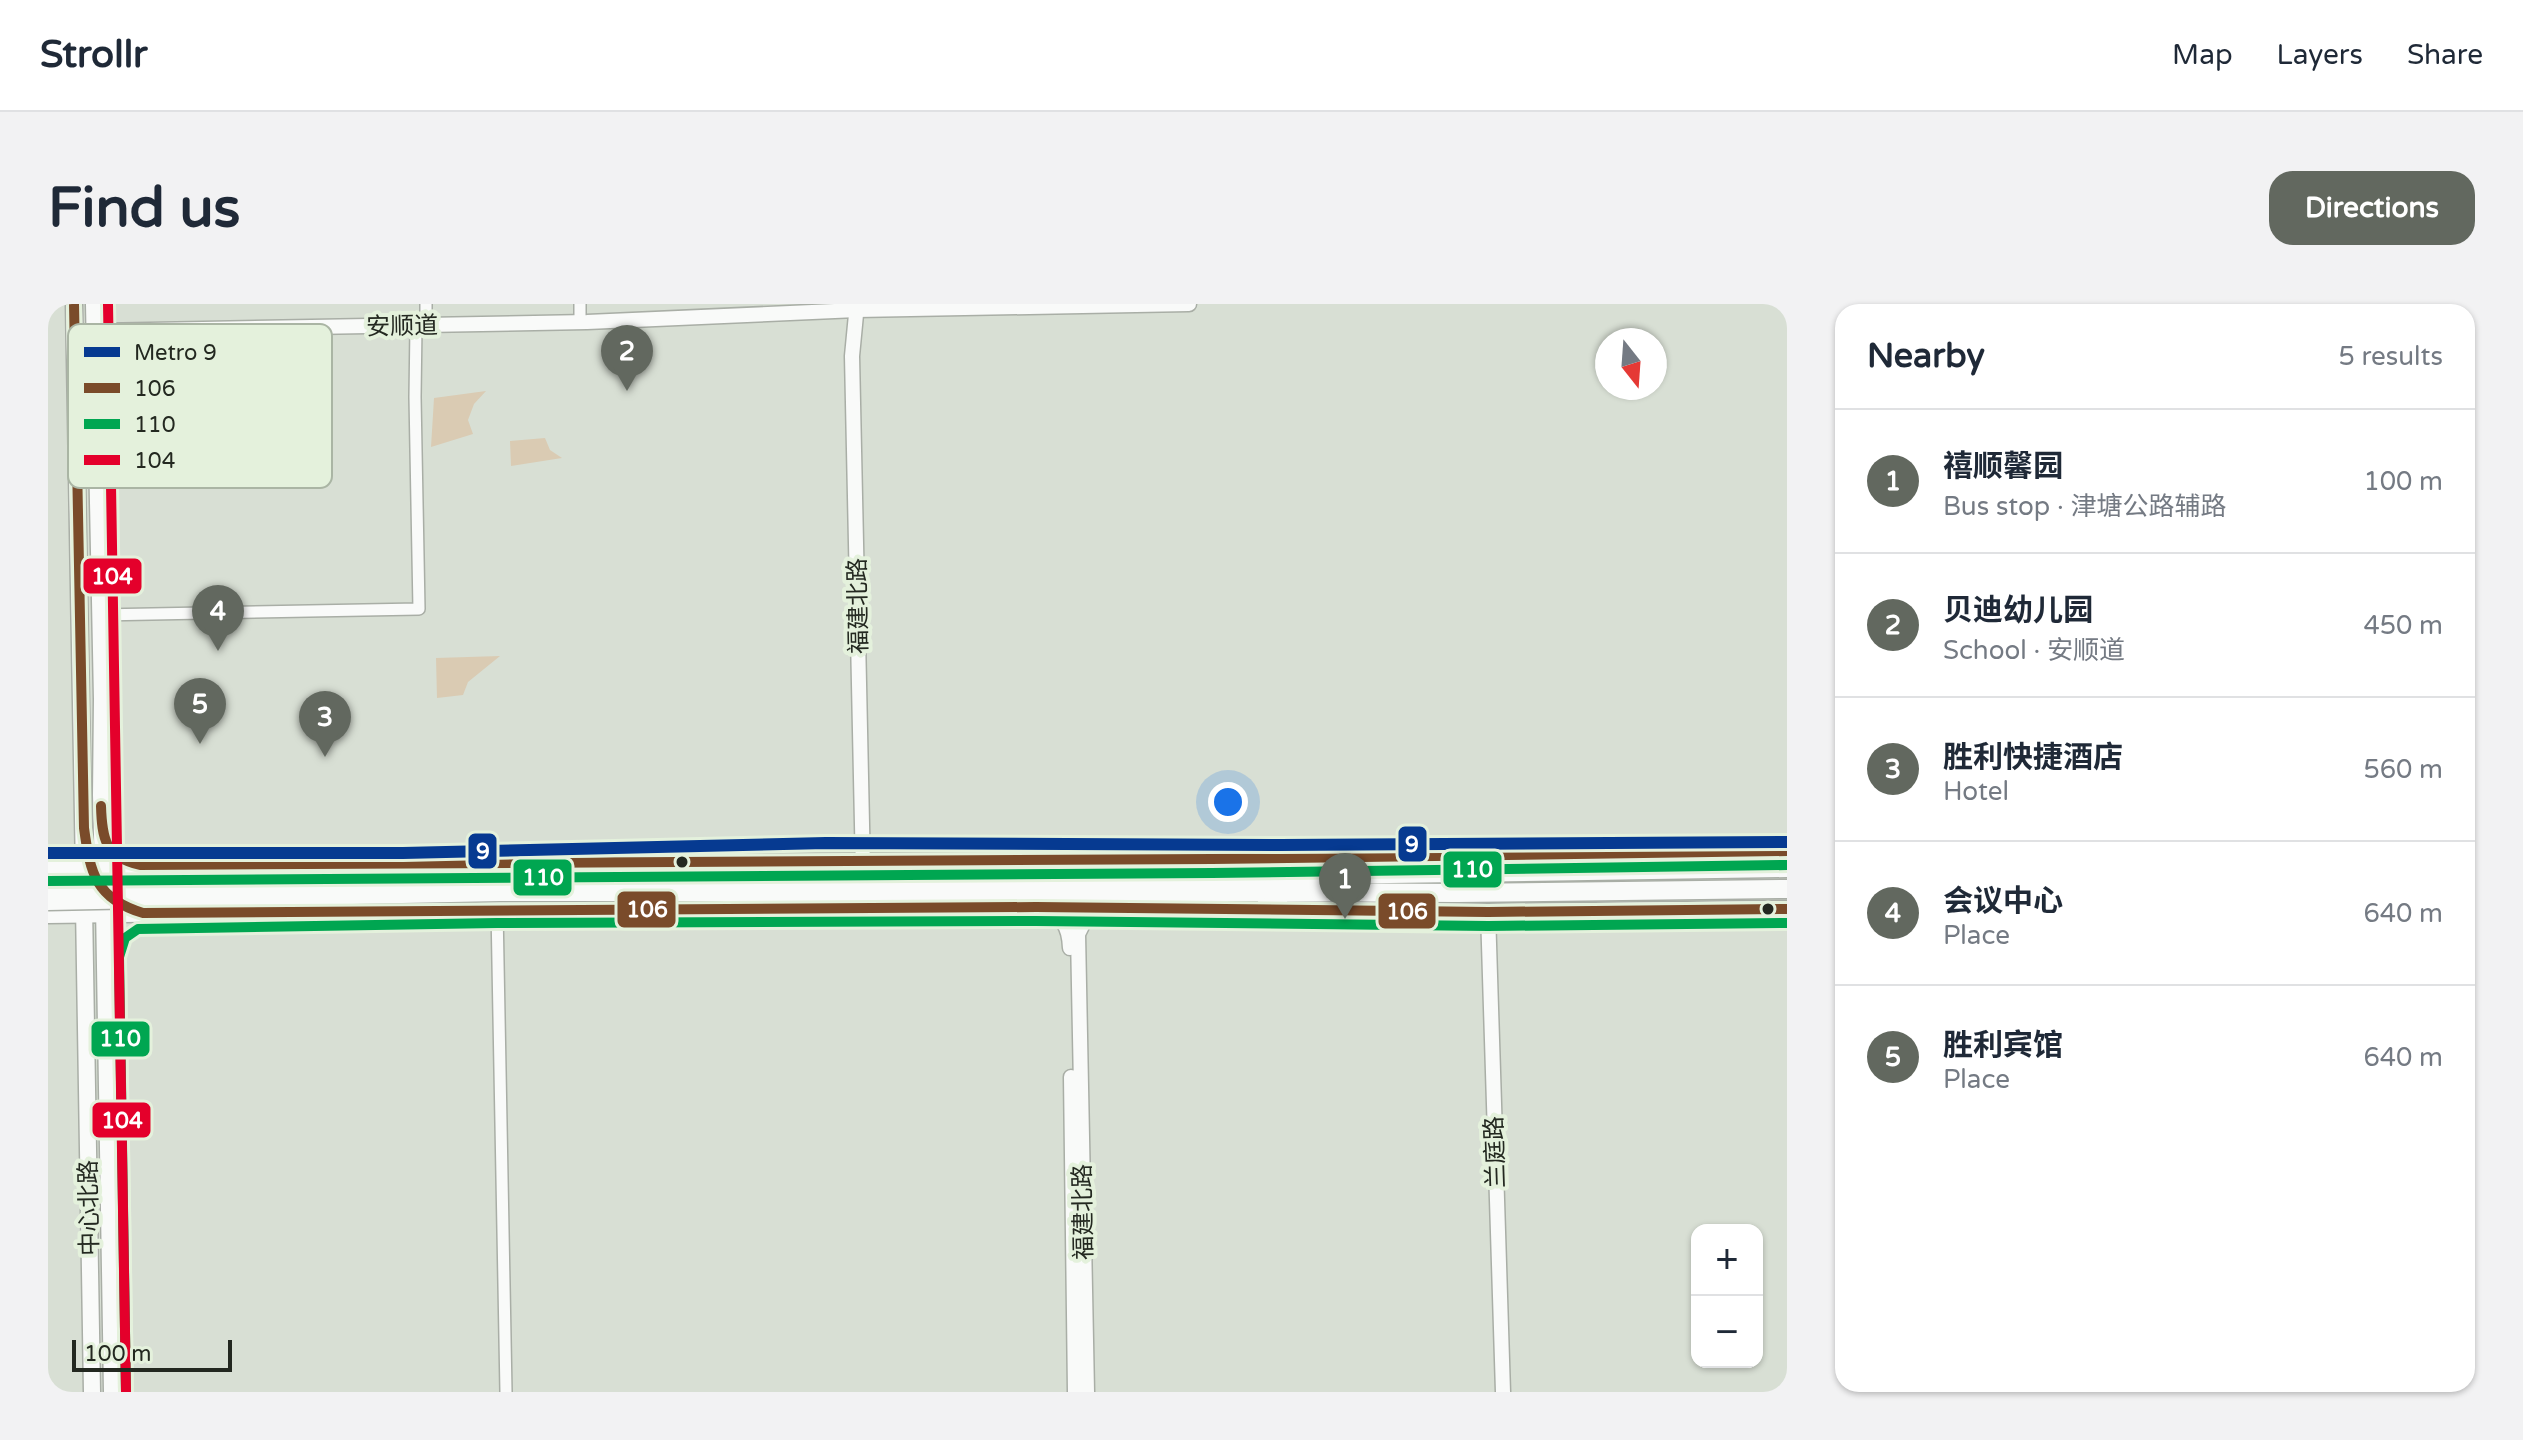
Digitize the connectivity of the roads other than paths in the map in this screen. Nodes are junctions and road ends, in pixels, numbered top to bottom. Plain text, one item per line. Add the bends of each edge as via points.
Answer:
1 (426, 304) edge
2 (580, 304) edge
3 (1189, 304) edge
4 (857, 307) edge
5 (580, 322) junction
6 (421, 326) junction
7 (332, 327) edge
8 (77, 488) edge
9 (98, 488) edge
10 (100, 615) junction
11 (102, 829) junction
12 (1787, 851) edge
13 (1212, 859) junction
14 (863, 860) junction
15 (140, 865) junction
16 (92, 866) junction
17 (48, 867) edge
18 (1787, 868) edge
19 (1354, 873) junction
20 (1258, 884) junction
21 (48, 886) edge
22 (1787, 889) edge
23 (1354, 893) junction
24 (104, 894) junction
25 (48, 901) edge
26 (1036, 907) junction
27 (864, 908) junction
28 (1112, 908) junction
29 (1221, 908) junction
30 (497, 909) junction
31 (1787, 909) edge
32 (1488, 912) junction
33 (143, 913) junction
34 (84, 914) junction
35 (105, 914) junction
36 (48, 915) edge
37 (105, 956) junction
38 (92, 1392) edge
39 (112, 1392) edge
40 (506, 1392) edge
41 (1075, 1392) edge
42 (1087, 1392) edge
43 (1503, 1392) edge

1 - 6 street
2 - 5 street
3 - 4 street, 安顺道
4 - 5 street, 安顺道
4 - 14 street, 福建北路 via 852,356
5 - 6 street, 安顺道
6 - 7 street, 安顺道
6 - 10 street via 415,400 419,609
8 - 16 main road, 中心北路 via 84,828
9 - 10 main road, 中心北路
10 - 11 main road, 中心北路
11 - 15 main road via 114,855
11 - 16 main road, 中心北路
12 - 13 main road
13 - 14 main road
13 - 19 highway
14 - 15 main road
14 - 27 street, 福建北路
15 - 16 main road
16 - 17 main road
16 - 24 main road, 中心北路
16 - 34 main road, 中心北路
18 - 19 highway
19 - 20 highway
20 - 21 highway, bridge via 524,876
20 - 23 highway
20 - 25 highway, bridge
22 - 23 highway
23 - 29 highway
24 - 33 main road
24 - 35 main road, 中心北路
26 - 27 main road
26 - 28 main road
26 - 41 street, 福建北路 via 1061,917 1070,933
27 - 30 main road
28 - 29 main road
28 - 42 street, 福建北路 via 1091,915 1078,934
29 - 32 main road
30 - 33 main road
30 - 40 street
31 - 32 main road
32 - 43 street, 兰庭路
33 - 35 main road
33 - 37 main road via 118,925
34 - 35 main road
34 - 36 main road
34 - 38 main road, 中心北路
35 - 37 main road, 中心北路
37 - 39 main road, 中心北路

